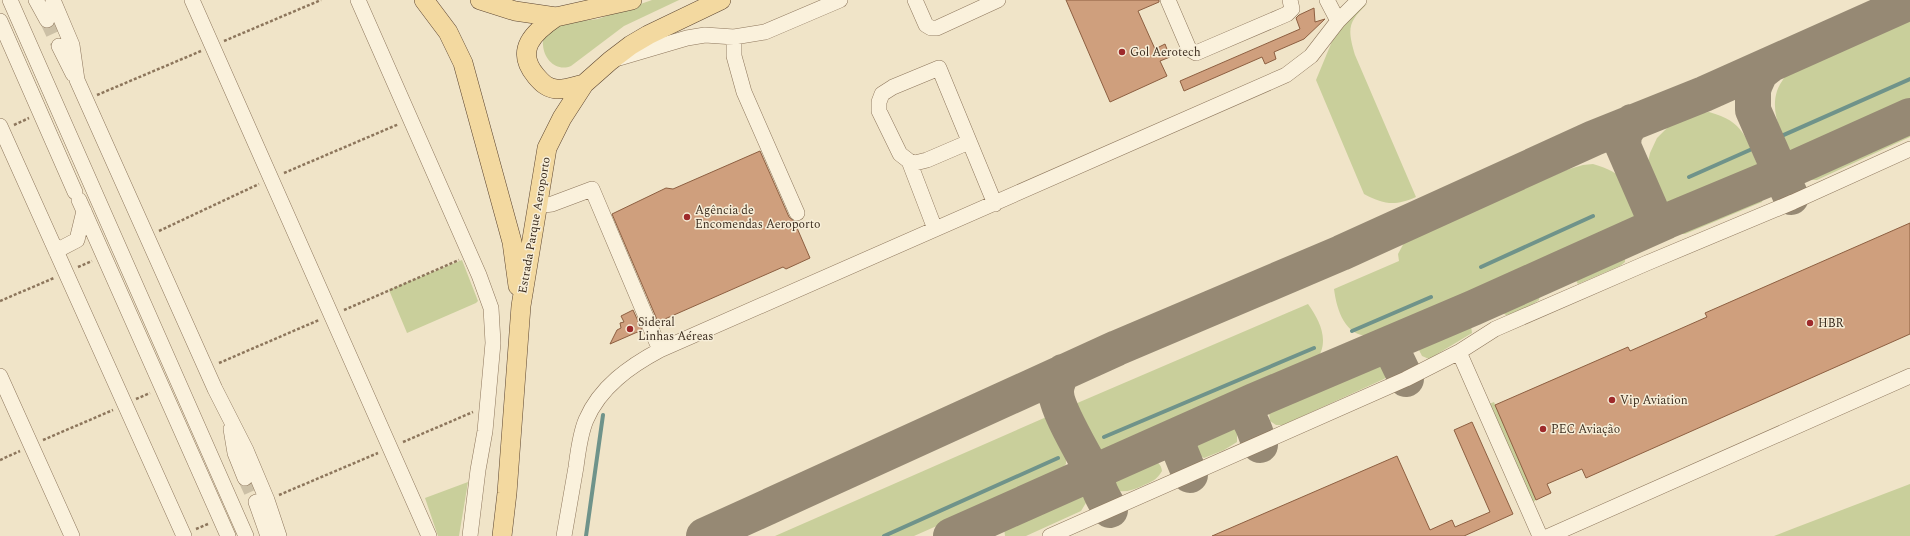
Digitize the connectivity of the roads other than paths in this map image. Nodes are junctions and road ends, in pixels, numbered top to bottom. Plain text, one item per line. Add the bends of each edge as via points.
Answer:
1 (10, 0) edge
2 (36, 0) edge
3 (53, 0) edge
4 (192, 0) edge
5 (358, 0) edge
6 (424, 0) edge
7 (480, 0) edge
8 (632, 0) edge
9 (721, 0) edge
10 (840, 0) edge
11 (915, 0) edge
12 (998, 0) edge
13 (1168, 0) edge
14 (1290, 0) edge
15 (1327, 0) edge
16 (1358, 0) edge
17 (556, 17) junction
18 (47, 20) tunnel mouth
19 (0, 21) edge
20 (1338, 21) junction
21 (734, 37) junction
22 (59, 46) tunnel mouth
23 (610, 61) junction
24 (77, 80) junction
25 (584, 84) junction
26 (1, 128) edge
27 (969, 142) junction
28 (1910, 149) edge
29 (81, 160) junction
30 (908, 161) junction
31 (64, 167) junction
32 (79, 201) junction
33 (995, 204) junction
34 (536, 206) junction
35 (797, 213) dead end
36 (935, 229) junction
37 (56, 251) junction
38 (521, 306) junction
39 (660, 350) junction
40 (1459, 352) junction
41 (0, 376) edge
42 (1910, 376) edge
43 (232, 420) junction
44 (245, 478) tunnel mouth
45 (262, 501) junction
46 (183, 535) edge
47 (72, 536) edge
48 (228, 536) edge
49 (246, 536) edge
50 (268, 536) edge
51 (279, 536) edge
52 (429, 536) edge
53 (470, 536) edge
54 (502, 536) edge
55 (564, 536) edge
56 (1050, 536) edge
57 (1540, 536) edge
58 (1549, 536) edge

1 - 29 street
2 - 18 street
3 - 24 street via 72,45
4 - 52 street
5 - 53 street via 491,308 493,343 485,431
6 - 38 main road via 448,32 463,64 512,242
7 - 17 main road via 515,11
8 - 17 main road
9 - 23 main road, Estrada Parque Aeroporto via 648,35
10 - 21 street via 765,32
11 - 12 street via 926,25 937,28
13 - 14 street via 1189,49 1196,53 1287,14 1292,9
15 - 20 street
16 - 20 street
17 - 25 main road via 536,32 529,43 527,57 533,72 548,88
19 - 31 street
20 - 33 street via 1311,56 1286,75
21 - 23 street via 704,35 687,38
21 - 35 street via 734,56 744,92
22 - 24 street
23 - 25 main road, Estrada Parque Aeroporto
24 - 43 street via 206,368
25 - 34 main road, Estrada Parque Aeroporto via 562,118 547,148
26 - 37 street
27 - 30 street via 926,160 916,163
27 - 30 street via 939,68 893,87 882,94 879,102 880,111 900,154
27 - 33 street
28 - 40 street via 1793,202 1524,316 1477,339
29 - 31 street
29 - 49 street
30 - 36 street
31 - 32 street
32 - 37 street via 77,240
32 - 48 street
33 - 36 street
34 - 38 main road, Estrada Parque Aeroporto
34 - 39 street via 552,204 592,189
36 - 39 street
37 - 46 street
38 - 54 main road, Estrada Parque Aeroporto
39 - 55 street via 638,362 608,387 586,420
40 - 56 street via 1406,380
40 - 57 street
41 - 47 street
42 - 58 street
43 - 44 street via 232,443
43 - 45 street
45 - 50 street
45 - 51 street

